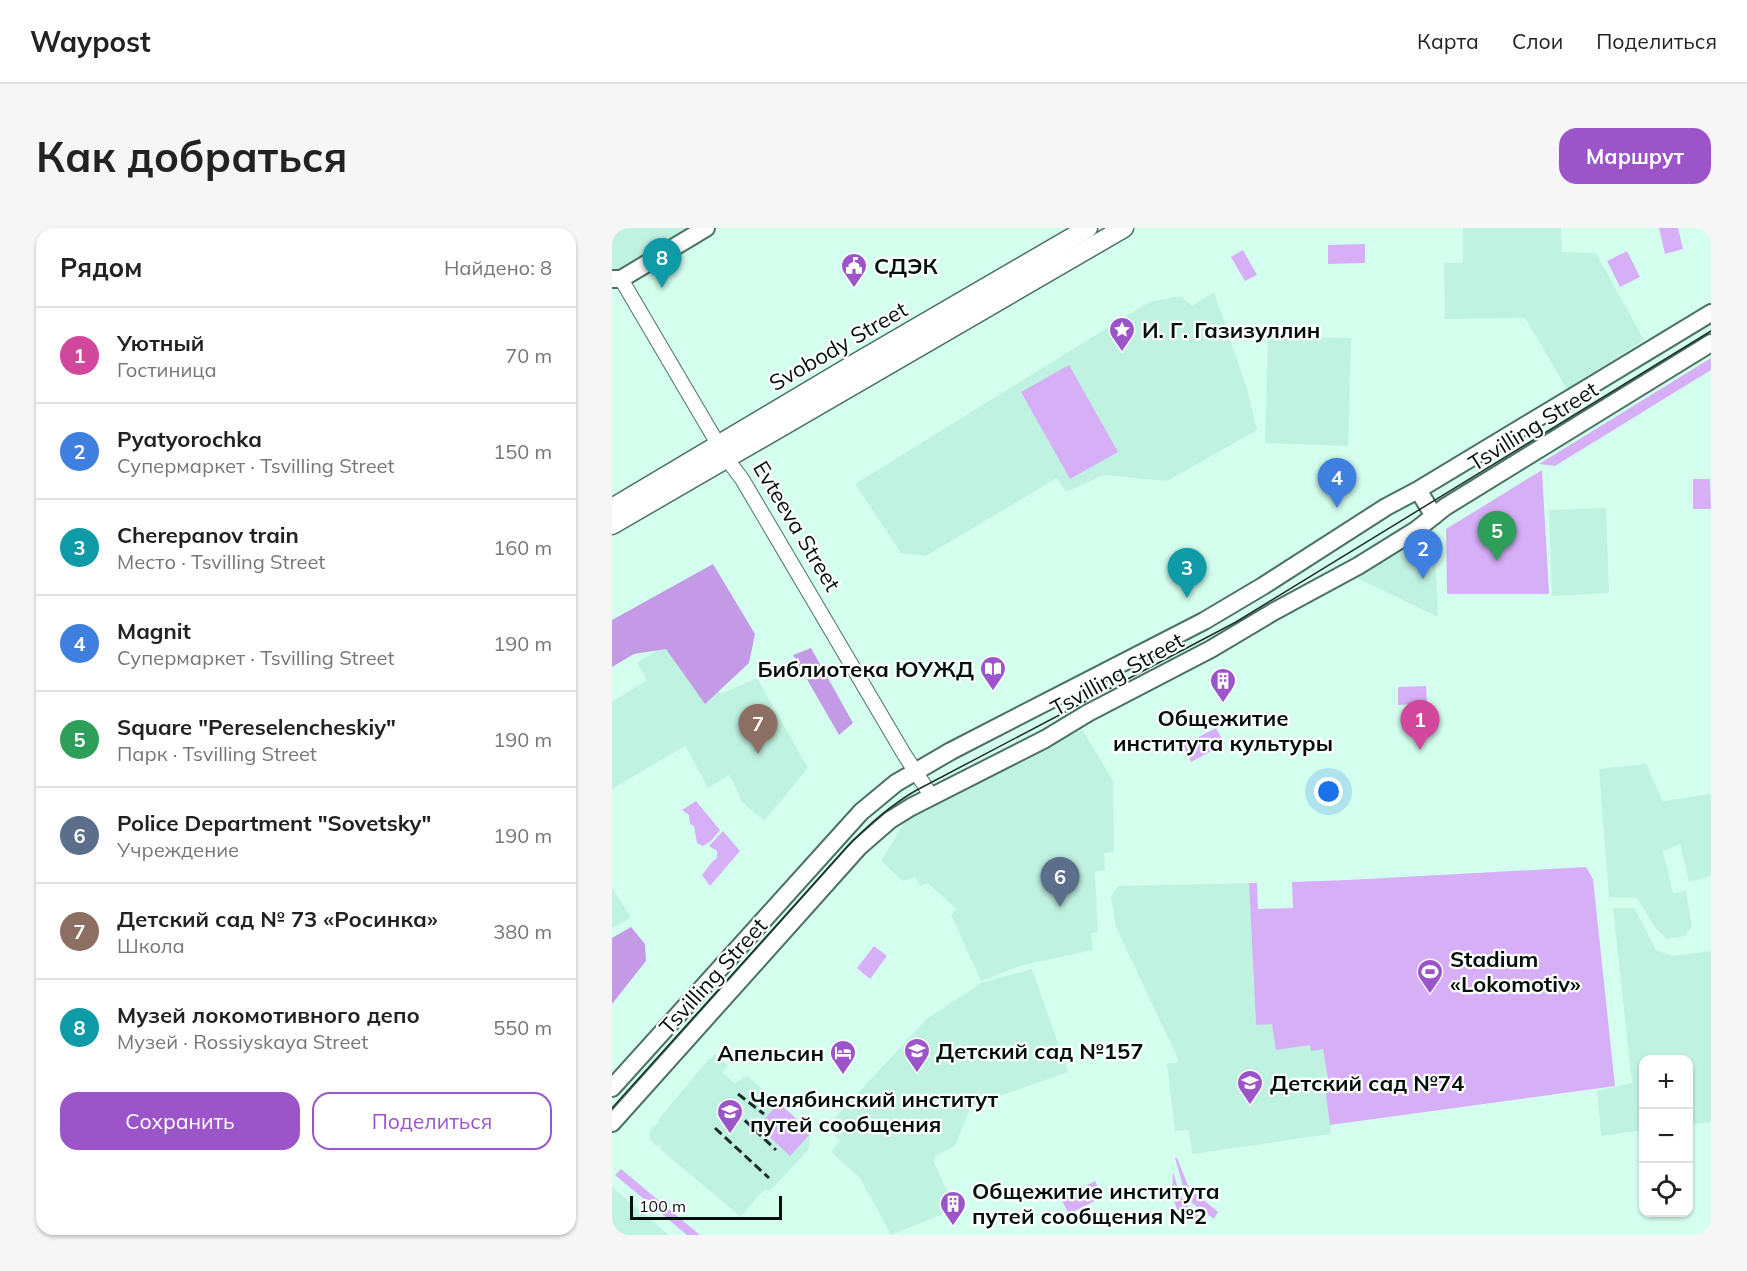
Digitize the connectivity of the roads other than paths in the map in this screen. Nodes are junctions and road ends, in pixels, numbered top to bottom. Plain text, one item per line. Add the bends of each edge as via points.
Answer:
1 (706, 228) edge
2 (1088, 228) edge
3 (1124, 228) edge
4 (617, 279) edge
5 (1711, 313) edge
6 (1711, 343) edge
7 (722, 451) junction
8 (1418, 490) junction
9 (612, 508) edge
10 (1434, 516) junction
11 (612, 525) edge
12 (916, 771) junction
13 (932, 797) junction
14 (612, 1088) edge
15 (612, 1123) edge

1 - 4 main road
2 - 7 main road, Svobody Street
3 - 7 main road, Svobody Street
4 - 7 street, Evteeva Street
5 - 8 main road, Tsvilling Street
6 - 10 main road, Tsvilling Street
7 - 9 main road, Svobody Street
7 - 11 main road, Svobody Street
7 - 12 street, Evteeva Street
8 - 10 main road
8 - 12 main road, Tsvilling Street via 1204,621
10 - 13 main road, Tsvilling Street via 1358,566 1211,649
12 - 13 street, Evteeva Street
12 - 14 main road, Tsvilling Street via 861,812
13 - 15 main road, Tsvilling Street via 890,820 864,842

